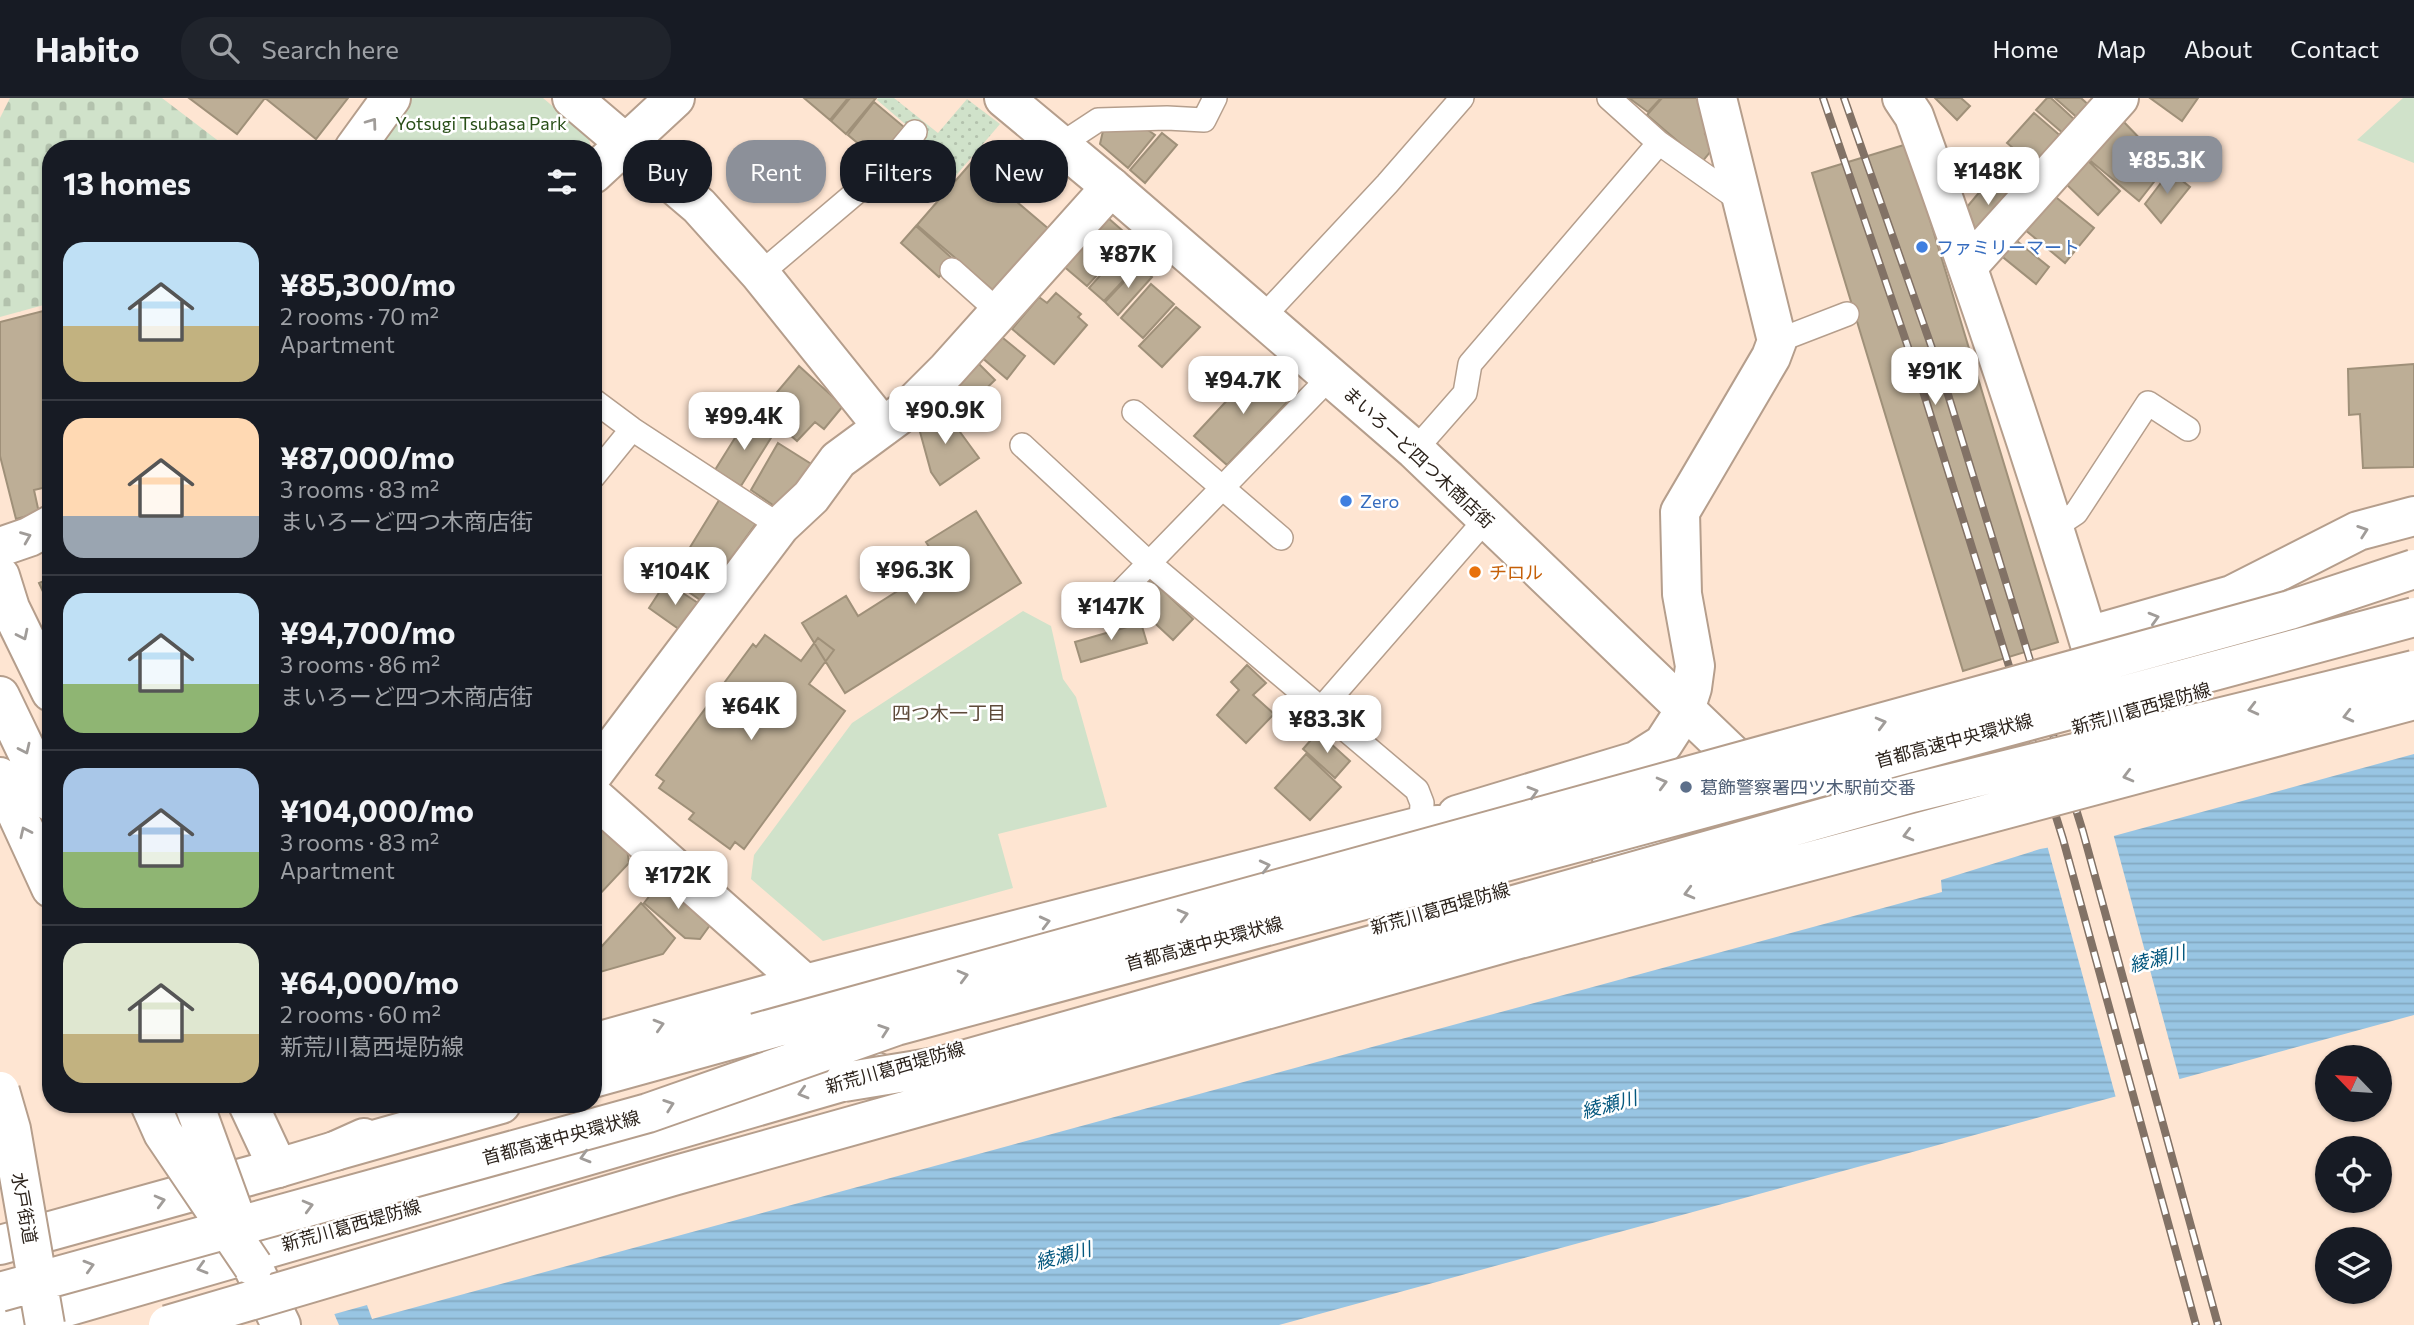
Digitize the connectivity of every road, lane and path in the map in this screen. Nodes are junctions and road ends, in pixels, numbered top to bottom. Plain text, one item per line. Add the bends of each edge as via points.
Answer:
1 (391, 98) edge
2 (572, 98) edge
3 (674, 98) edge
4 (1004, 98) edge
5 (1216, 98) edge
6 (1462, 98) edge
7 (1609, 98) edge
8 (1717, 98) edge
9 (2119, 98) edge
10 (1906, 100) edge
11 (915, 132) dead end
12 (361, 140) edge
13 (628, 140) edge
14 (1054, 140) edge
15 (1068, 140) edge
16 (1659, 142) junction
17 (623, 143) edge
18 (623, 145) edge
19 (1068, 152) edge
20 (602, 165) edge
21 (1111, 187) junction
22 (1741, 201) junction
23 (696, 203) edge
24 (952, 270) dead end
25 (1959, 271) junction
26 (760, 274) junction
27 (1000, 313) junction
28 (1847, 314) dead end
29 (1263, 317) junction
30 (1777, 341) junction
31 (1331, 376) junction
32 (602, 407) edge
33 (1134, 412) dead end
34 (883, 427) junction
35 (632, 429) junction
36 (2188, 429) dead end
37 (1021, 446) dead end
38 (1415, 450) junction
39 (602, 466) edge
40 (1221, 488) junction
41 (2414, 516) edge
42 (1487, 518) junction
43 (780, 526) junction
44 (2055, 527) junction
45 (42, 530) edge
46 (1281, 538) dead end
47 (0, 547) edge
48 (1149, 563) junction
49 (2414, 569) edge
50 (0, 576) edge
51 (1122, 592) dead end
52 (2414, 617) edge
53 (2414, 630) edge
54 (2088, 636) junction
55 (2414, 670) edge
56 (42, 674) edge
57 (0, 696) edge
58 (2414, 700) edge
59 (1320, 710) junction
60 (1685, 710) junction
61 (2112, 716) junction
62 (602, 763) edge
63 (0, 777) edge
64 (42, 783) edge
65 (602, 804) edge
66 (1786, 807) junction
67 (1421, 826) junction
68 (42, 868) edge
69 (805, 984) junction
70 (602, 1040) edge
71 (602, 1076) edge
72 (844, 1082) junction
73 (0, 1091) edge
74 (154, 1113) edge
75 (197, 1113) edge
76 (252, 1113) edge
77 (424, 1113) edge
78 (469, 1113) edge
79 (335, 1151) junction
80 (278, 1168) junction
81 (0, 1215) edge
82 (0, 1245) edge
83 (253, 1266) junction
84 (0, 1292) edge
85 (4, 1325) edge
86 (45, 1325) edge
87 (167, 1325) edge
88 (281, 1325) edge

12 -> 1 main road
2 - 17 main road
3 - 13 main road
4 - 14 main road, まいろーど四つ木商店街
5 - 15 lane via 1204,120 1098,120
6 - 29 lane
7 - 16 lane
8 - 22 main road
9 - 25 main road
10 - 25 main road
11 - 26 lane via 885,168
16 - 22 lane
16 - 38 lane via 1470,364 1465,393
18 - 20 main road
19 - 21 main road, まいろーど四つ木商店街
21 - 27 main road
21 - 29 main road, まいろーど四つ木商店街
22 - 30 main road
23 - 26 main road
24 - 27 lane
25 - 44 main road
26 - 34 main road
27 - 34 main road via 910,407
28 - 30 lane
29 - 31 main road, まいろーど四つ木商店街
30 - 60 main road, 新荒川葛西堤防線 via 1680,512 1682,594 1695,666
31 - 38 main road, まいろーど四つ木商店街
31 - 40 lane
32 - 35 lane
33 - 40 lane
34 - 43 main road via 838,460 811,497
35 - 39 lane
35 - 43 lane
36 - 44 lane via 2148,402 2076,513
37 - 48 lane
38 - 42 main road, まいろーど四つ木商店街
40 - 46 lane
40 - 48 lane
54 -> 41 main road via 2232,595 2358,531
42 - 59 lane
42 - 60 main road, まいろーど四つ木商店街
43 - 62 main road
44 - 54 main road
47 -> 45 main road
48 - 51 lane
48 - 59 lane
71 -> 49 main road, bridge via 2277,614
50 -> 56 main road
84 -> 52 main road, 首都高速中央環状線, bridge via 648,1112 909,1023
53 - 61 main road, 新荒川葛西堤防線
54 - 61 main road
55 -> 72 main road, bridge via 1912,793 942,1066
57 -> 64 main road
58 -> 87 main road, bridge via 1507,942 673,1176
59 - 67 lane via 1417,790 1422,803
60 - 66 main road, まいろーど四つ木商店街
67 -> 60 main road, 新荒川葛西堤防線 via 1636,761 1662,744
61 - 66 main road, 新荒川葛西堤防線
68 -> 63 main road
65 - 69 main road
66 - 67 main road, 新荒川葛西堤防線
66 - 72 main road, 新荒川葛西堤防線
69 -> 67 main road, 新荒川葛西堤防線
70 -> 69 main road, 新荒川葛西堤防線
72 -> 85 main road, 新荒川葛西堤防線
73 - 86 main road, 水戸街道, bridge via 11,1129
74 - 83 main road, bridge
75 - 83 main road, bridge
76 - 80 main road
77 - 79 main road
78 - 79 main road
79 - 80 main road
82 -> 80 main road
81 - 86 main road, 水戸街道, bridge
83 - 88 main road

